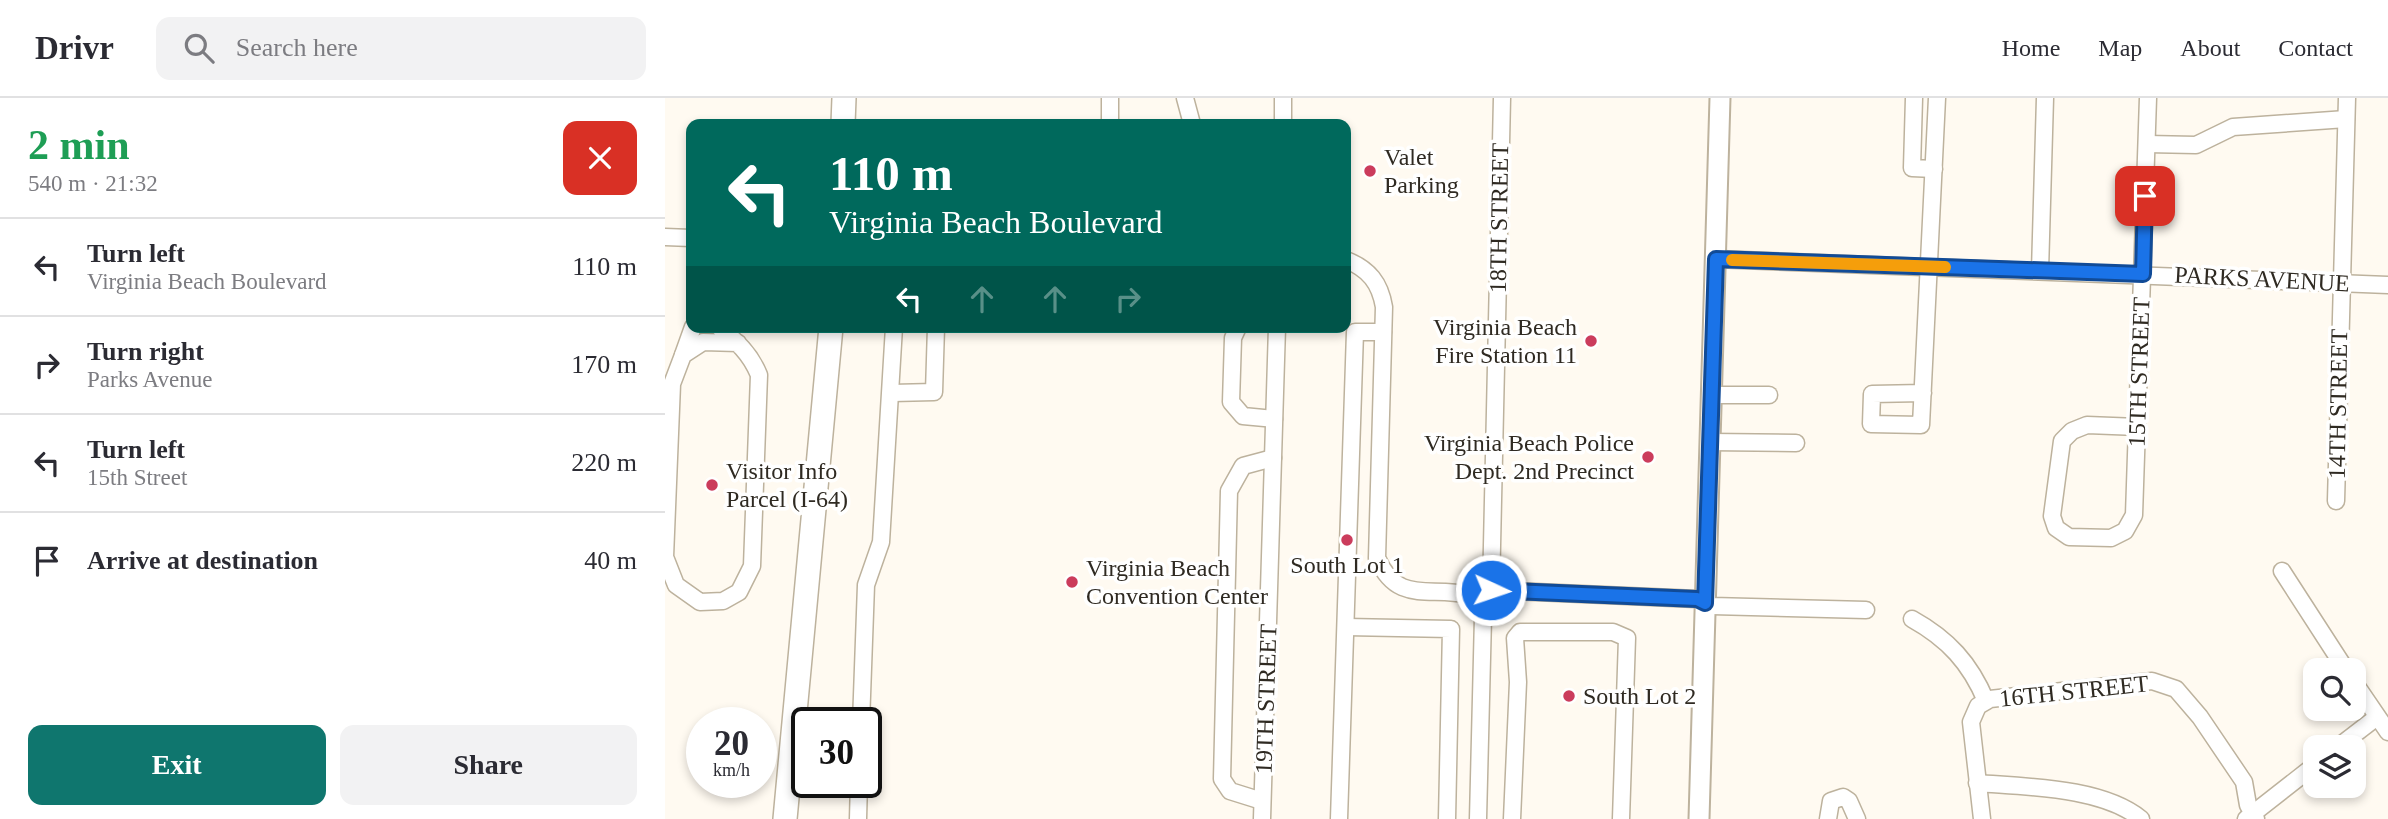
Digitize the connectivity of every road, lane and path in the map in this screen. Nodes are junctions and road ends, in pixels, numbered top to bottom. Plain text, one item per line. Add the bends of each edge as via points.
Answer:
1 (844, 98) edge
2 (1110, 98) edge
3 (1185, 98) edge
4 (1283, 98) edge
5 (1502, 98) edge
6 (1720, 98) edge
7 (1914, 98) edge
8 (1937, 98) edge
9 (2045, 98) edge
10 (2148, 98) edge
11 (2347, 98) edge
12 (843, 119) edge
13 (1110, 119) edge
14 (1191, 119) edge
15 (1283, 119) edge
16 (2346, 119) junction
17 (2147, 144) junction
18 (1934, 169) junction
19 (665, 237) edge
20 (686, 238) edge
21 (1716, 259) junction
22 (1351, 263) edge
23 (1930, 267) junction
24 (2040, 271) junction
25 (2143, 274) junction
26 (2341, 283) junction
27 (2388, 285) edge
28 (1384, 332) junction
29 (691, 333) edge
30 (726, 333) edge
31 (830, 333) edge
32 (894, 333) edge
33 (936, 333) edge
34 (1235, 333) edge
35 (1277, 333) edge
36 (737, 343) junction
37 (683, 355) junction
38 (892, 393) junction
39 (1923, 393) junction
40 (1711, 395) junction
41 (1769, 395) dead end
42 (1274, 419) junction
43 (2138, 427) junction
44 (1709, 443) junction
45 (1796, 443) dead end
46 (1273, 458) junction
47 (2336, 500) dead end
48 (2281, 571) dead end
49 (1705, 603) junction
50 (1866, 610) dead end
51 (1912, 619) dead end
52 (1346, 627) junction
53 (2338, 658) edge
54 (1986, 701) junction
55 (2366, 701) edge
56 (862, 707) edge
57 (2377, 718) junction
58 (2388, 732) edge
59 (2355, 735) edge
60 (2303, 775) edge
61 (1977, 783) junction
62 (859, 798) edge
63 (1262, 801) junction
64 (2251, 817) edge
65 (785, 819) edge
66 (858, 819) edge
67 (1262, 819) edge
68 (1339, 819) edge
69 (1447, 819) edge
70 (1478, 819) edge
71 (1513, 819) edge
72 (1621, 819) edge
73 (1699, 819) edge
74 (1828, 819) edge
75 (1857, 819) edge
76 (1982, 819) edge
77 (2141, 819) edge

1 - 12 highway
2 - 13 street
3 - 14 street
4 - 15 street
5 - 49 street, 18TH STREET via 1491,590 1697,599
6 - 21 main road
7 - 18 street via 1912,169
8 - 18 street
9 - 24 street
10 - 17 street, 15TH STREET
11 - 16 street, 14TH STREET
16 - 17 street via 2233,127 2196,145
16 - 26 street, 14TH STREET
17 - 25 street, 15TH STREET
18 - 23 street
19 - 20 street
21 - 23 street, PARKS AVENUE
21 - 40 main road
22 - 28 street via 1374,278 1381,290
23 - 24 street, PARKS AVENUE
23 - 39 street
24 - 25 street, PARKS AVENUE
25 - 26 street, PARKS AVENUE
25 - 43 street, 15TH STREET
26 - 27 street, PARKS AVENUE
26 - 47 street, 14TH STREET
28 - 52 street via 1355,332
28 - 70 street via 1377,558 1394,584 1469,595 1480,609
29 - 37 street
30 - 36 street
31 - 65 highway
32 - 38 street
33 - 38 street via 934,392
34 - 42 street via 1230,402 1243,416
35 - 42 street, 19TH STREET
36 - 37 street via 703,342
36 - 37 street via 751,356 759,375 752,566 739,592 723,601 700,602 676,585 665,557 672,384
38 - 56 street via 881,542 866,585
39 - 39 street via 1921,425 1871,424 1872,394
40 - 41 street
40 - 44 main road
42 - 46 street, 19TH STREET
43 - 43 street, 15TH STREET via 2087,425 2072,430 2062,441 2052,516 2056,528 2069,537 2111,538 2125,531 2134,515
44 - 45 street
44 - 49 main road
46 - 63 street, 19TH STREET
46 - 63 street via 1243,466 1229,491 1222,779 1230,791
48 - 53 street
49 - 50 street
49 - 73 main road
51 - 54 street via 1946,640 1960,655
52 - 68 street
52 - 69 street via 1451,629
54 - 61 street, 16TH STREET via 1978,706 1971,722
54 - 64 street, 16TH STREET via 2151,681 2167,683 2200,716 2244,782
55 - 57 street
57 - 58 street
57 - 59 street
60 - 64 street
61 - 76 street, 16TH STREET
61 - 77 street via 2076,794 2118,804
62 - 66 street
63 - 67 street, 19TH STREET
71 - 72 street via 1515,638 1520,632 1613,632 1626,638
74 - 75 street via 1831,801 1843,797

